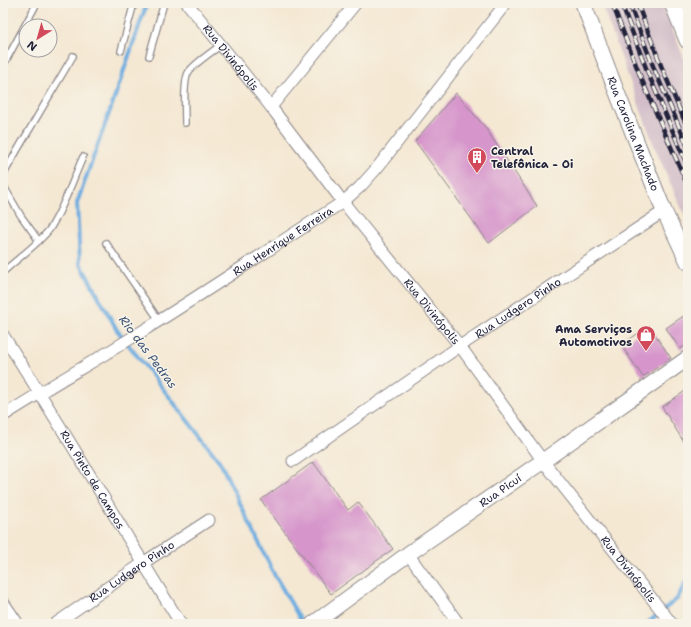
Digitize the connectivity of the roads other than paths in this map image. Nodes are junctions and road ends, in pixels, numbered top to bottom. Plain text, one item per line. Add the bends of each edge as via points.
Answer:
1 (36, 3) edge
2 (134, 3) edge
3 (164, 3) edge
4 (187, 3) edge
5 (356, 3) edge
6 (506, 3) edge
7 (583, 3) edge
8 (673, 3) edge
9 (688, 40) edge
10 (221, 45) junction
11 (121, 51) dead end
12 (73, 56) dead end
13 (149, 56) dead end
14 (3, 66) edge
15 (271, 107) junction
16 (184, 123) dead end
17 (83, 156) dead end
18 (343, 202) junction
19 (664, 211) junction
20 (38, 241) junction
21 (106, 243) dead end
22 (688, 262) edge
23 (3, 272) edge
24 (159, 320) junction
25 (3, 335) edge
26 (460, 346) junction
27 (688, 358) edge
28 (40, 393) junction
29 (3, 416) edge
30 (294, 461) dead end
31 (543, 461) junction
32 (209, 520) dead end
33 (408, 554) junction
34 (143, 563) junction
35 (3, 602) edge
36 (315, 622) edge
37 (18, 624) edge
38 (55, 624) edge
39 (181, 624) edge
40 (459, 624) edge
41 (672, 624) edge

1 - 14 lane
2 - 11 lane
3 - 13 lane
4 - 10 street, Rua Divinópolis
5 - 15 street
6 - 18 street, Rua Henrique Ferreira via 377,168
7 - 19 street, Rua Carolina Machado
8 - 9 main road
10 - 15 street, Rua Divinópolis
10 - 16 lane via 188,74
12 - 20 lane via 3,179 7,192
15 - 18 street, Rua Divinópolis
17 - 20 lane via 59,214
18 - 24 street, Rua Henrique Ferreira
18 - 26 street, Rua Divinópolis
19 - 22 street, Rua Carolina Machado
19 - 26 street, Rua Ludgero Pinho
20 - 23 lane
21 - 24 lane
24 - 28 street, Rua Henrique Ferreira
25 - 28 street, Rua Pinto de Campos
26 - 30 street, Rua Ludgero Pinho
26 - 31 street, Rua Divinópolis
27 - 31 street, Rua Picuí
28 - 29 street, Rua Henrique Ferreira
28 - 34 street, Rua Pinto de Campos
31 - 33 street, Rua Picuí
31 - 41 street, Rua Divinópolis
32 - 34 street, Rua Ludgero Pinho
33 - 36 street, Rua Picuí
33 - 40 street
34 - 38 street, Rua Ludgero Pinho
34 - 39 street, Rua Pinto de Campos
35 - 37 street

